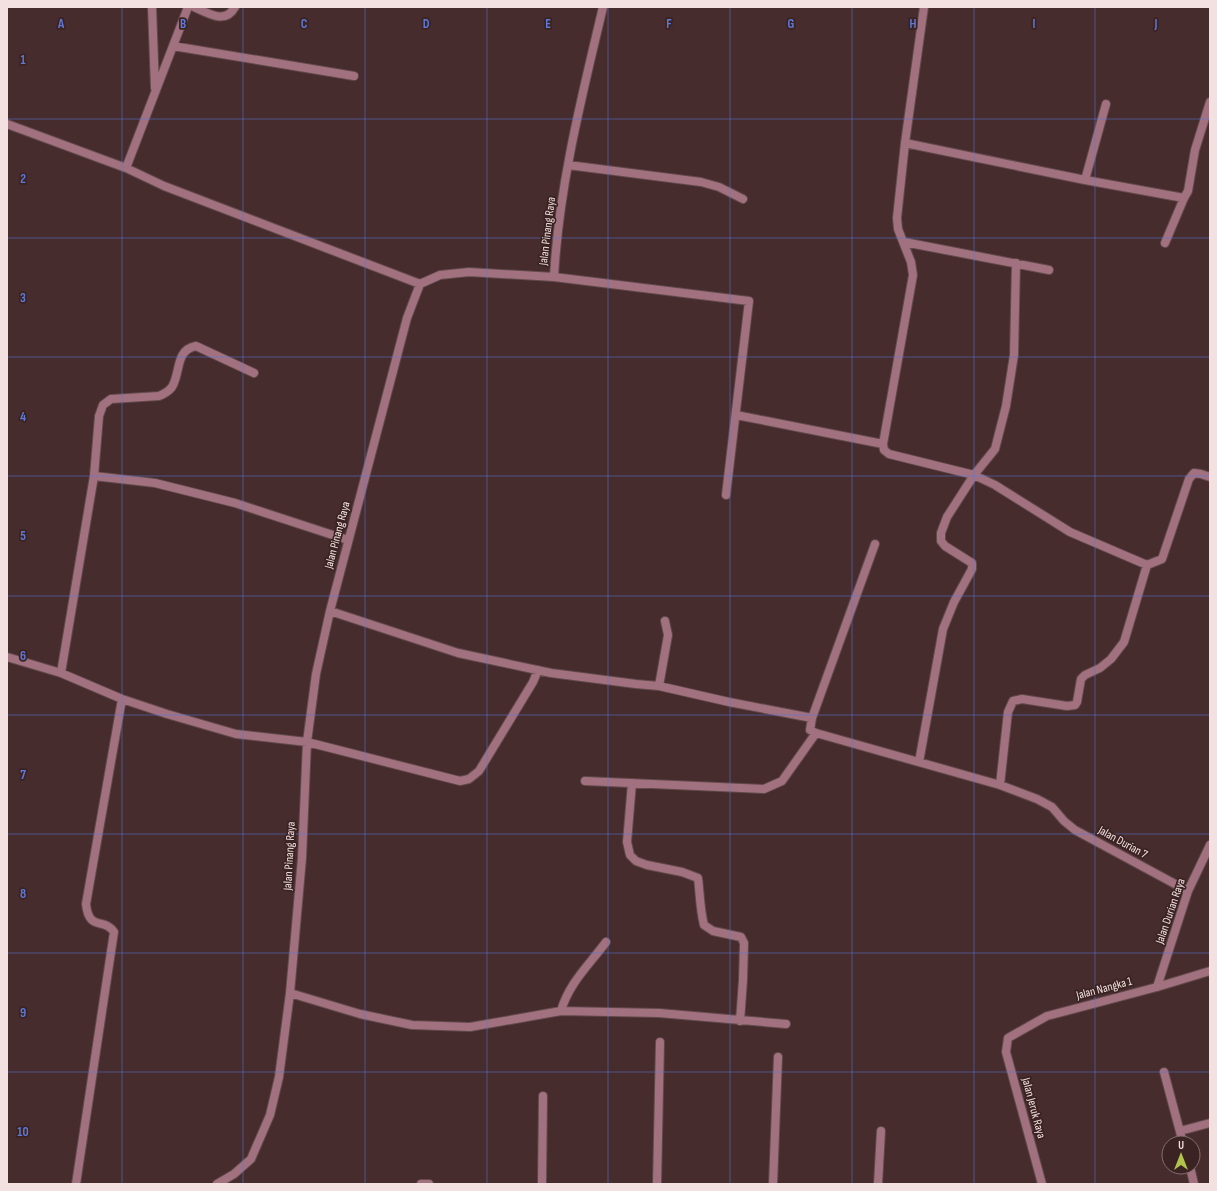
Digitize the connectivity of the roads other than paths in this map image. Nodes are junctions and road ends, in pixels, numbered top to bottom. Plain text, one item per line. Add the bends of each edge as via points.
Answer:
1 (152, 7) edge
2 (188, 7) edge
3 (194, 7) edge
4 (235, 7) edge
5 (603, 7) edge
6 (924, 7) edge
7 (173, 46) junction
8 (354, 76) dead end
9 (155, 92) junction
10 (1210, 102) edge
11 (1106, 104) dead end
12 (7, 124) edge
13 (905, 143) junction
14 (568, 165) junction
15 (126, 168) junction
16 (1085, 180) junction
17 (1184, 198) junction
18 (743, 199) dead end
19 (904, 242) junction
20 (1165, 243) dead end
21 (1016, 264) junction
22 (1049, 270) dead end
23 (554, 277) junction
24 (420, 284) junction
25 (254, 373) dead end
26 (736, 415) junction
27 (883, 444) junction
28 (974, 475) junction
29 (94, 476) junction
30 (1210, 477) edge
31 (726, 495) dead end
32 (348, 540) junction
33 (875, 544) dead end
34 (1147, 565) junction
35 (330, 611) junction
36 (665, 621) dead end
37 (7, 657) edge
38 (538, 670) junction
39 (61, 673) junction
40 (659, 686) junction
41 (122, 699) junction
42 (812, 718) junction
43 (816, 733) junction
44 (307, 742) junction
45 (918, 762) junction
46 (585, 781) dead end
47 (632, 783) junction
48 (1000, 785) junction
49 (1210, 844) edge
50 (1188, 891) junction
51 (606, 942) dead end
52 (1210, 971) edge
53 (1157, 987) junction
54 (290, 993) junction
55 (561, 1011) junction
56 (740, 1021) junction
57 (786, 1024) dead end
58 (1008, 1038) joint
59 (660, 1042) dead end
60 (778, 1057) dead end
61 (1164, 1072) dead end
62 (543, 1096) dead end
63 (1210, 1123) edge
64 (881, 1131) dead end
65 (1180, 1131) junction
66 (1181, 1135) edge
67 (76, 1184) edge
68 (217, 1184) edge
69 (421, 1184) edge
70 (429, 1184) edge
71 (542, 1184) edge
72 (657, 1184) edge
73 (773, 1184) edge
74 (878, 1184) edge
75 (1042, 1184) edge

1 - 9 street
2 - 7 street
3 - 4 street via 218,18 226,16
5 - 14 street, Jalan Pinang Raya
6 - 13 street
7 - 8 street
7 - 9 street
9 - 15 street
10 - 17 street via 1195,150 1188,191
11 - 16 street
12 - 15 street
13 - 16 street
13 - 19 street via 897,218 898,229
14 - 18 street via 701,182 720,187
14 - 23 street, Jalan Pinang Raya via 557,233
15 - 24 street via 164,186
16 - 17 street
17 - 20 street
19 - 21 street
19 - 27 street via 913,275
21 - 22 street
21 - 28 street via 1014,355 1006,406 995,449
23 - 24 street, Jalan Pinang Raya via 469,272 440,275
23 - 26 street via 749,301
24 - 32 street, Jalan Pinang Raya via 407,318
25 - 29 street via 196,346 190,348 184,352 172,387 166,393 159,396 111,399 103,405 99,416
26 - 27 street
26 - 31 street
27 - 28 street via 884,450 889,454
28 - 34 street via 1070,532
28 - 45 street via 947,517 941,533 941,541 945,546 972,563 972,569 943,629
29 - 32 street via 155,483 235,503
29 - 39 street
30 - 34 street via 1194,473 1189,479 1162,559
32 - 35 street, Jalan Pinang Raya
33 - 42 street
34 - 48 street via 1124,642 1111,659 1081,679 1075,705 1022,699 1013,701 1008,712
35 - 38 street via 458,653
35 - 44 street, Jalan Pinang Raya via 316,674
36 - 40 street via 668,635
37 - 39 street
38 - 40 street
38 - 44 street via 479,771 469,779 460,781
39 - 41 street
40 - 42 street
41 - 44 street via 236,734
41 - 67 street via 86,904 87,914 92,921 112,928 114,932
42 - 43 street via 810,730
43 - 45 street
43 - 47 street via 782,782 764,789
44 - 54 street, Jalan Pinang Raya via 302,858
45 - 48 street
46 - 47 street
47 - 56 street via 627,842 630,855 636,861 647,865 698,878 700,912 704,925 713,931 741,937 744,943
48 - 50 street, Jalan Durian 7 via 1052,807 1075,830
49 - 50 street, Jalan Durian Raya
50 - 53 street, Jalan Durian Raya
51 - 55 street via 574,981
52 - 53 street, Jalan Nangka 1
53 - 58 street, Jalan Nangka 1 via 1047,1016
54 - 55 street via 360,1014 412,1025 470,1027
54 - 68 street, Jalan Pinang Raya via 279,1078 270,1115 251,1159 234,1174
55 - 56 street via 659,1013
56 - 57 street
58 - 75 street, Jalan Jeruk Raya via 1006,1052
59 - 72 street
60 - 73 street
61 - 65 street
62 - 71 street
63 - 65 street
64 - 74 street
65 - 66 street
69 - 70 street

